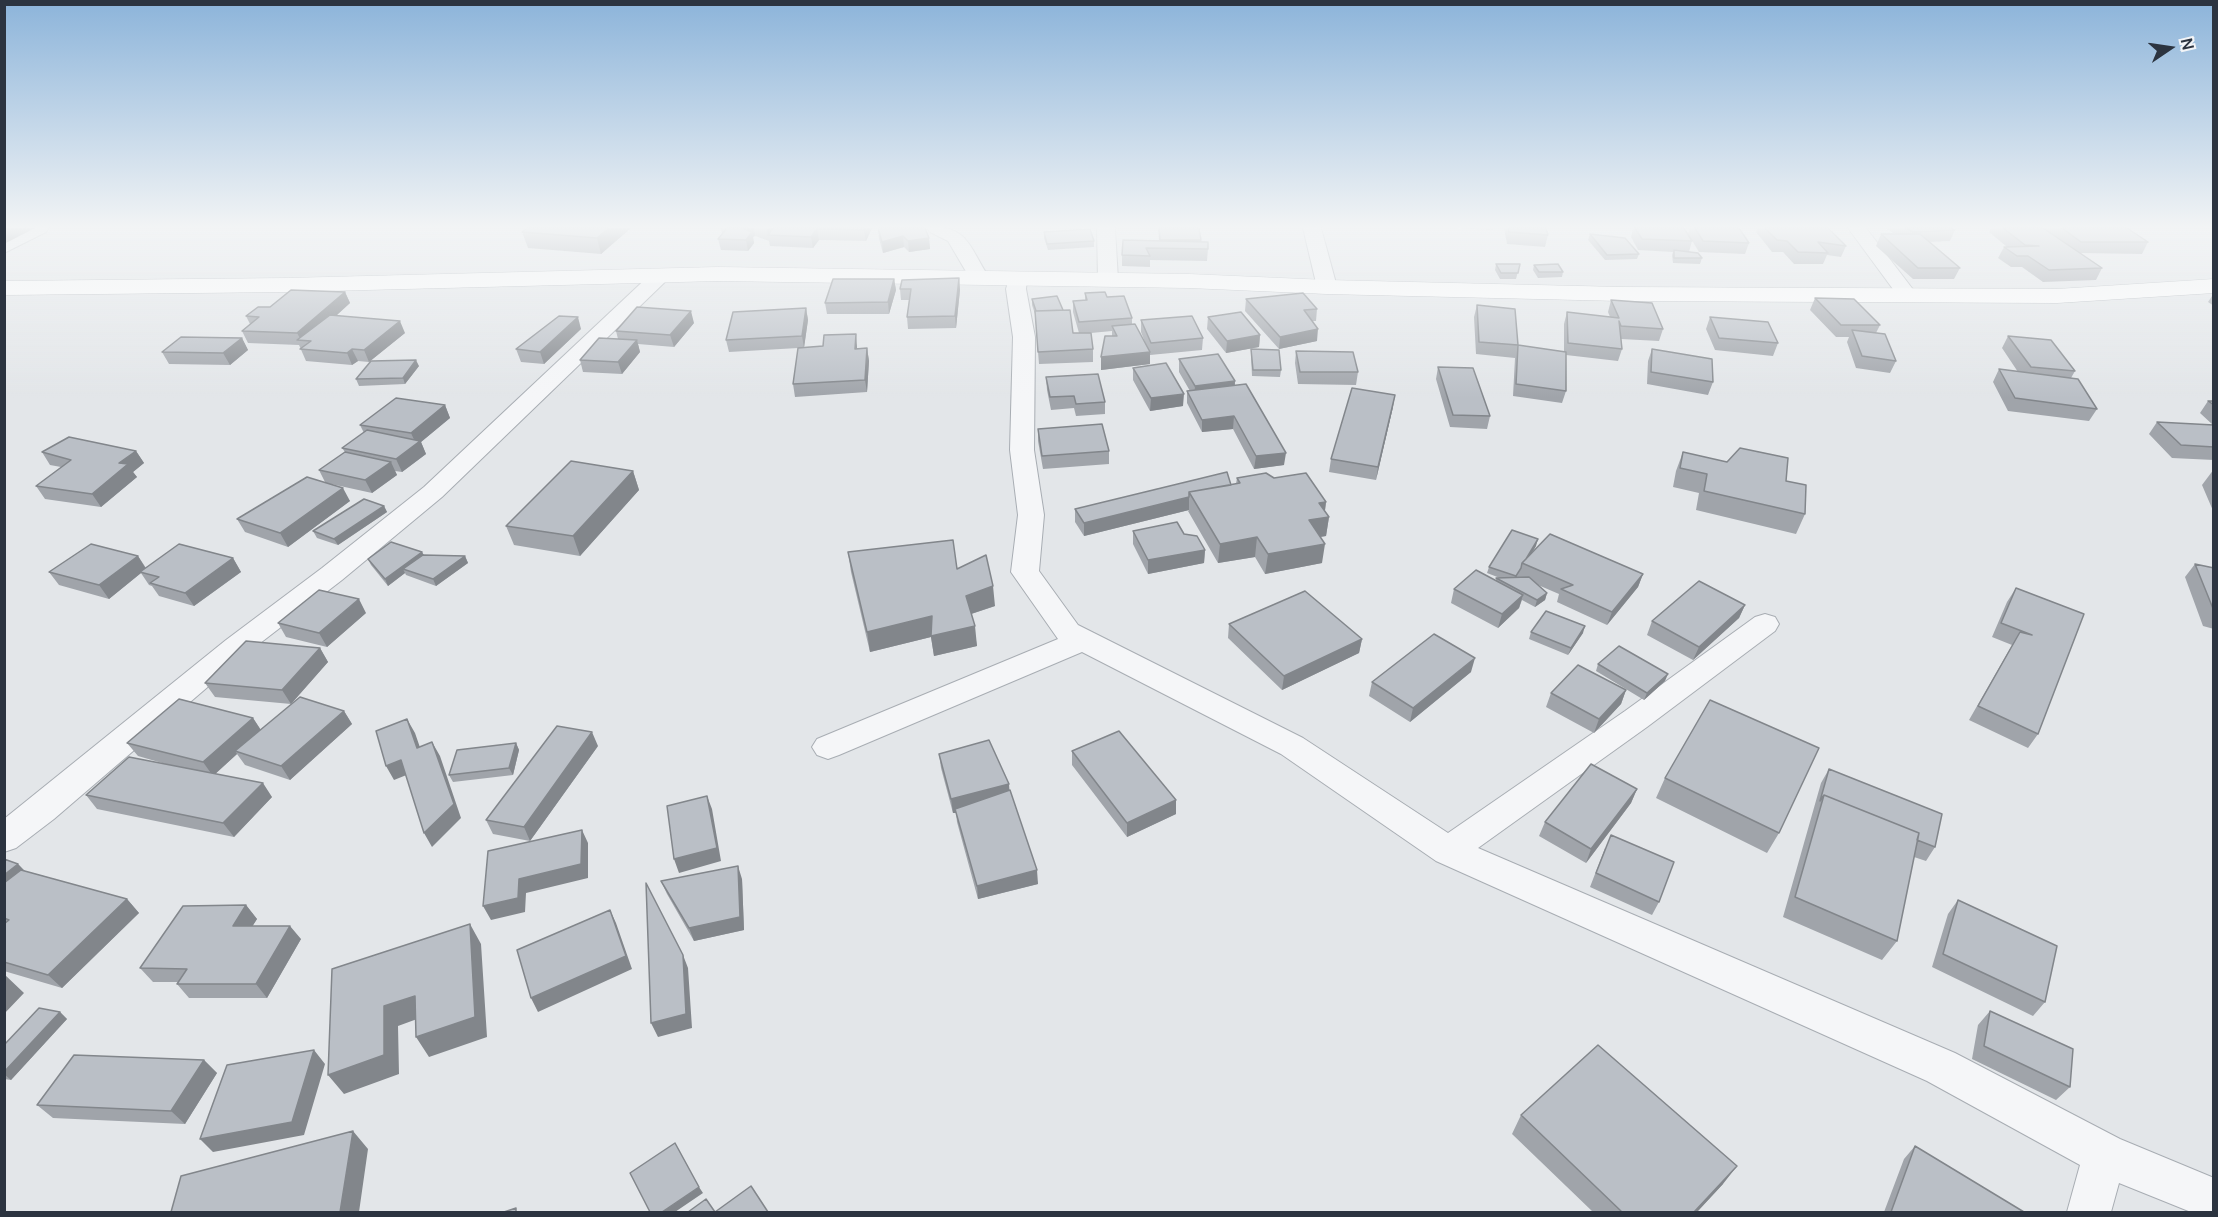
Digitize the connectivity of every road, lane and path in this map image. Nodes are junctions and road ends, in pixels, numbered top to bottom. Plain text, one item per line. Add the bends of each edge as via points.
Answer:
1 (297, 285) edge
2 (651, 285) edge
3 (1016, 285) edge
4 (1277, 285) edge
5 (1900, 285) edge
6 (2214, 286) edge
7 (1328, 287) joint
8 (4, 288) edge
9 (1908, 296) junction
10 (1765, 624) dead end
11 (1083, 640) junction
12 (828, 747) dead end
13 (4, 838) edge
14 (1448, 851) junction
15 (2104, 1155) junction
16 (2214, 1200) edge
17 (2089, 1212) edge

1 - 8 street
2 - 13 street via 433,492 236,647
3 - 11 street via 1024,337 1022,450 1031,514 1025,572 1068,632
4 - 7 street
5 - 9 street
6 - 9 street via 2056,296
7 - 9 street
10 - 14 street
11 - 12 street
11 - 14 street via 1292,746
14 - 15 street via 1941,1067
15 - 16 street
15 - 17 street

